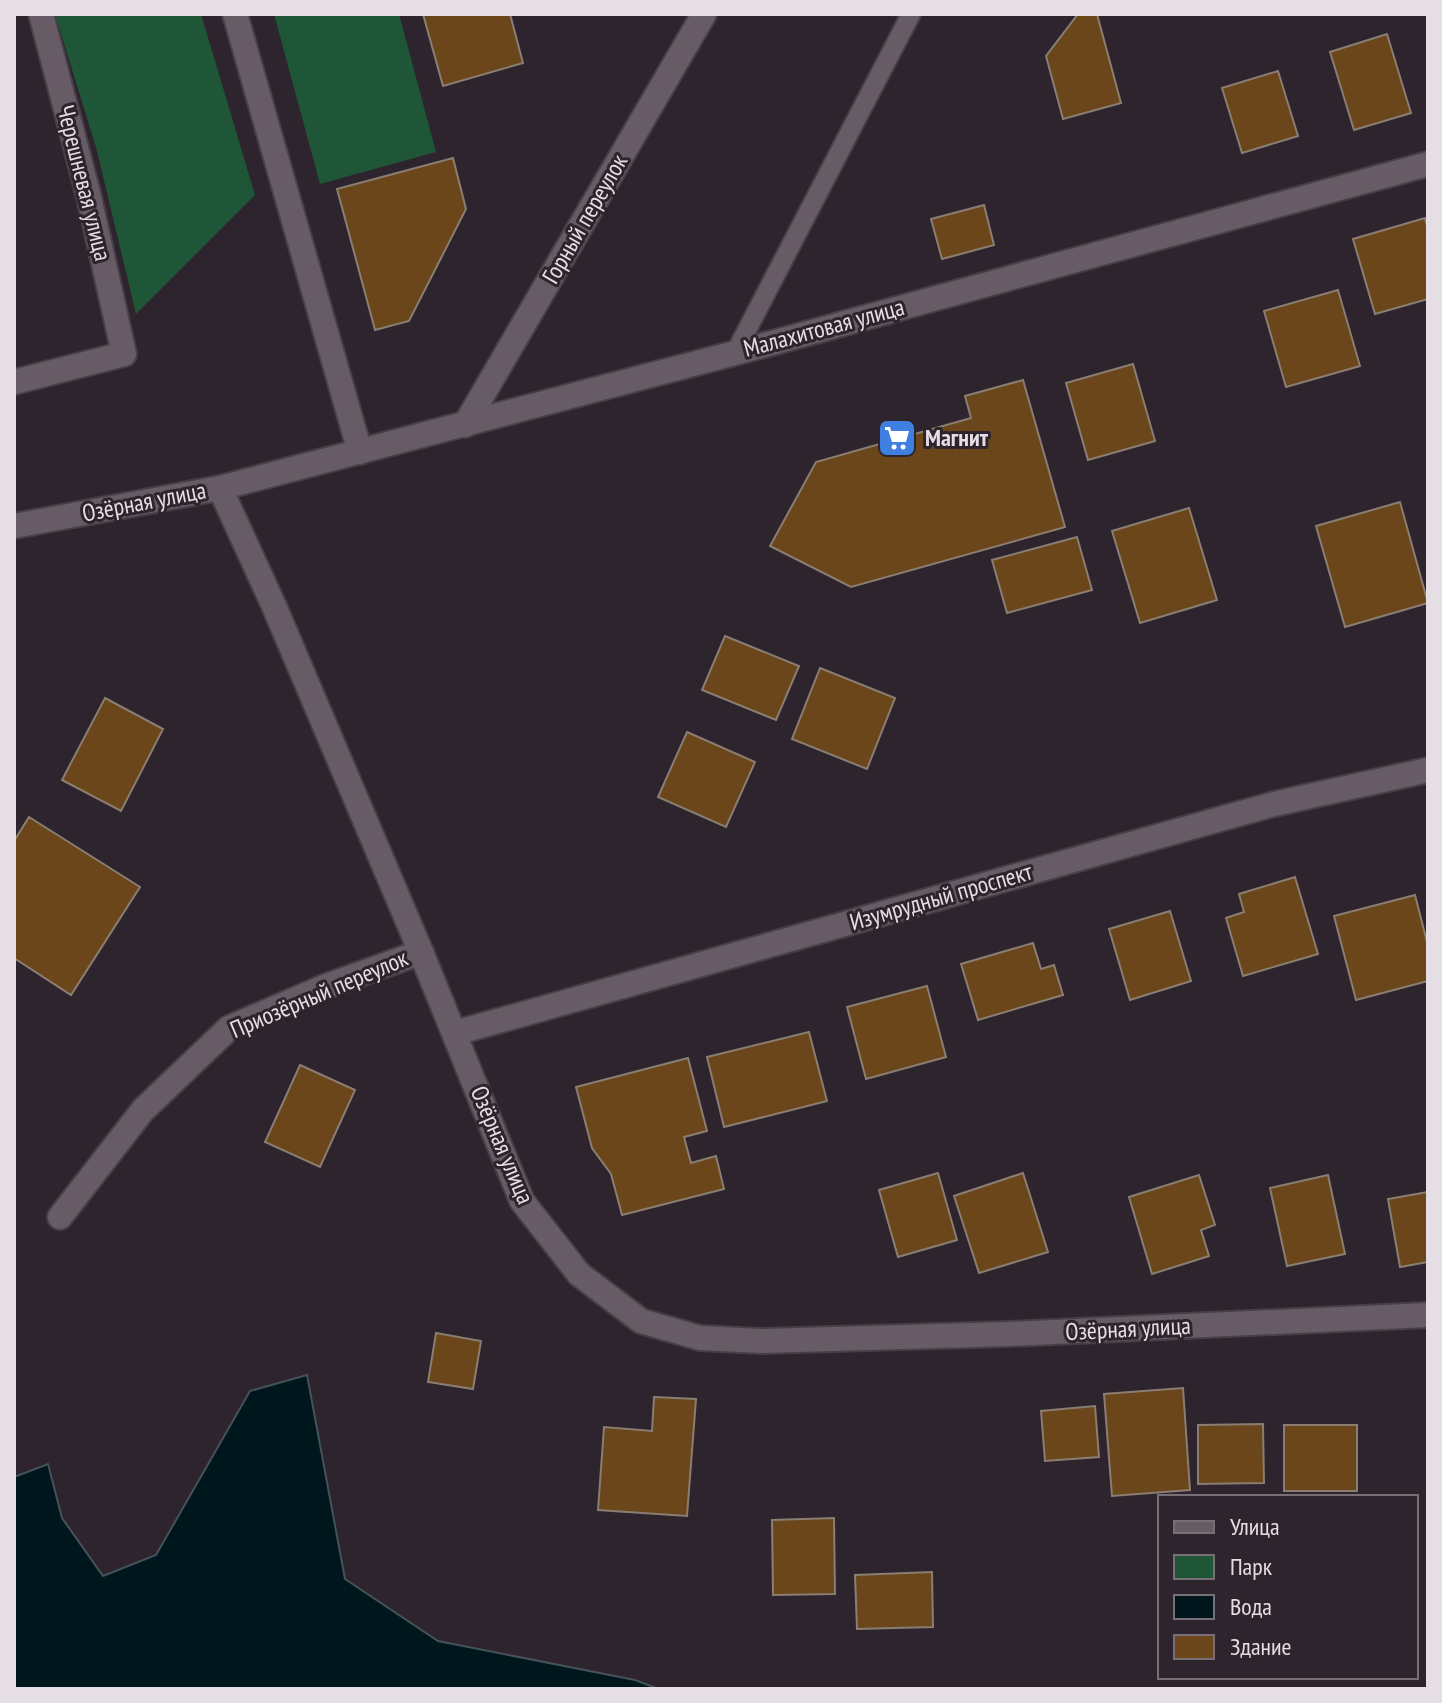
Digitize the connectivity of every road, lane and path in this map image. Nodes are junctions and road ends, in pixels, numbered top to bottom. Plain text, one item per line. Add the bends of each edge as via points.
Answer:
1 (41, 14) edge
2 (235, 14) edge
3 (704, 14) edge
4 (911, 14) edge
5 (1428, 164) edge
6 (735, 353) junction
7 (14, 382) edge
8 (465, 425) junction
9 (360, 452) junction
10 (220, 488) junction
11 (14, 526) edge
12 (1428, 770) edge
13 (421, 952) junction
14 (455, 1033) junction
15 (60, 1217) dead end
16 (1428, 1315) edge

1 - 7 street, Черешневая улица via 124,354
2 - 9 street
3 - 8 street, Горный переулок
4 - 6 lane
5 - 6 street, Малахитовая улица
6 - 8 street, Малахитовая улица
8 - 9 street, Малахитовая улица
9 - 10 street, Малахитовая улица
10 - 11 street, Озёрная улица
10 - 13 street, Озёрная улица
12 - 14 street, Изумрудный проспект via 1274,804
13 - 14 street, Озёрная улица
13 - 15 street, Приозёрный переулок via 229,1028 143,1110
14 - 16 street, Озёрная улица via 522,1201 579,1274 641,1321 700,1338 761,1341

